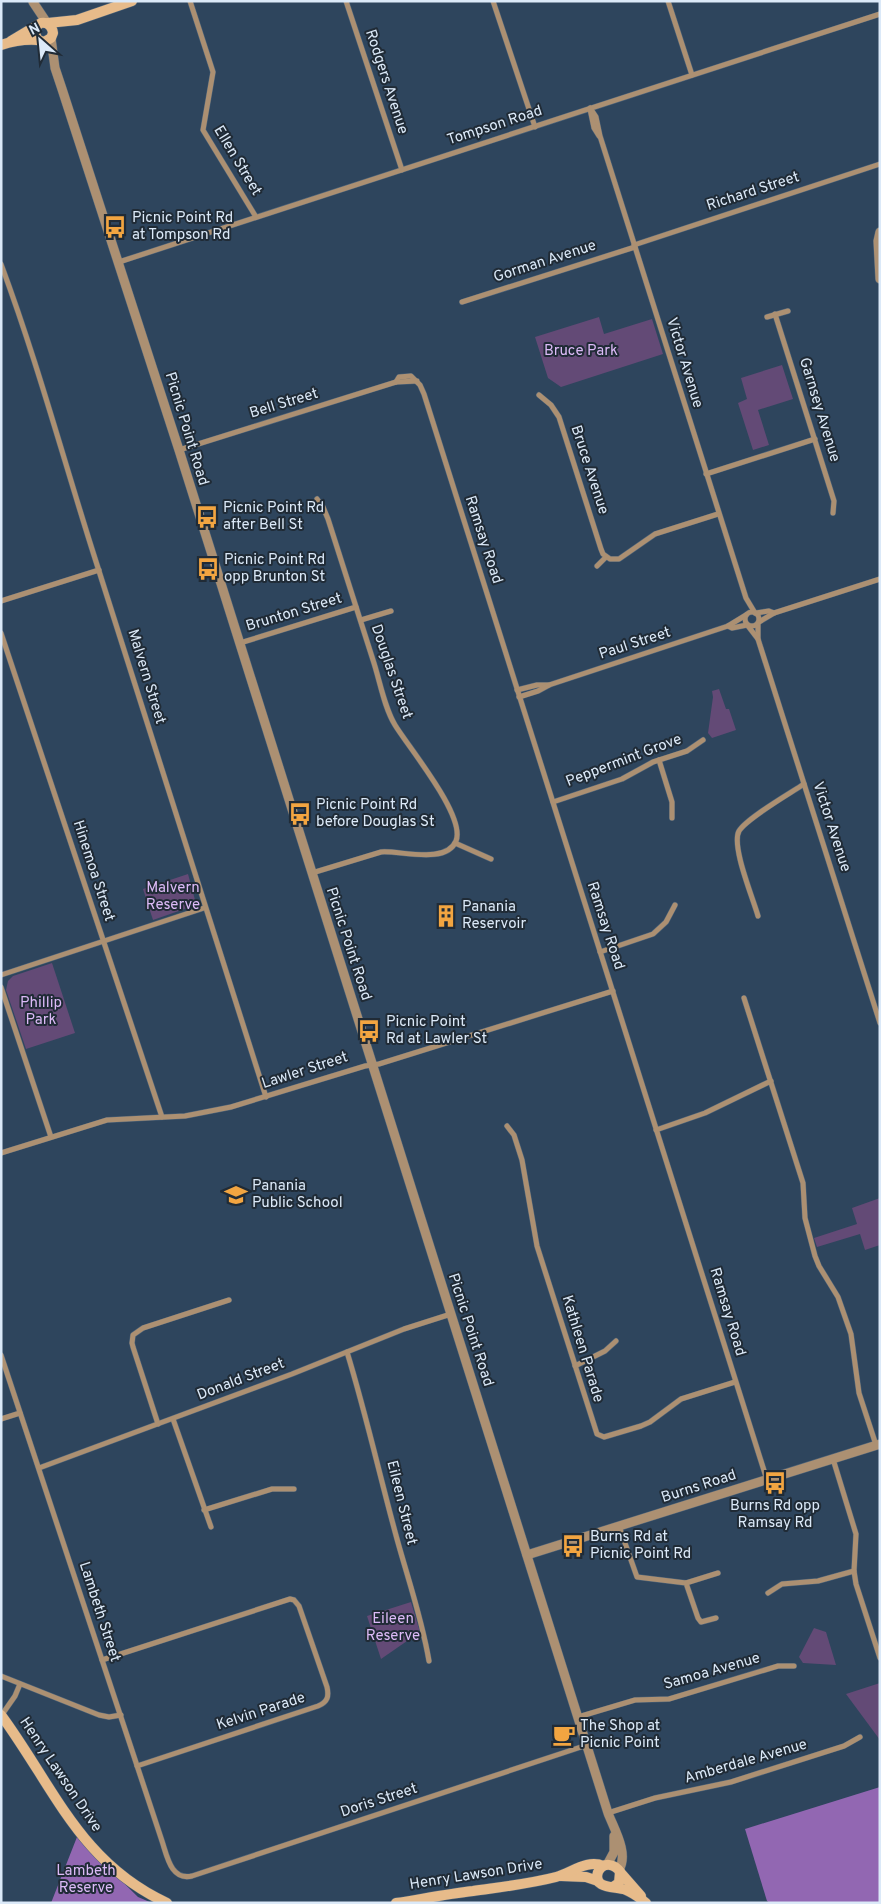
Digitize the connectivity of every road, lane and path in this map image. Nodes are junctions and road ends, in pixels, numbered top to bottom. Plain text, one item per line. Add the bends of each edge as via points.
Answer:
1 (132, 1) edge
2 (190, 1) edge
3 (346, 1) edge
4 (493, 1) edge
5 (668, 1) edge
6 (33, 2) edge
7 (880, 14) edge
8 (77, 20) junction
9 (42, 24) junction
10 (46, 39) junction
11 (6, 43) edge
12 (692, 75) junction
13 (590, 108) junction
14 (534, 127) junction
15 (880, 164) edge
16 (402, 170) junction
17 (256, 218) junction
18 (880, 232) edge
19 (634, 246) junction
20 (879, 248) edge
21 (118, 262) junction
22 (1, 264) edge
23 (880, 280) edge
24 (462, 302) dead end
25 (788, 311) dead end
26 (776, 314) junction
27 (767, 317) dead end
28 (417, 381) joint
29 (539, 395) dead end
30 (815, 440) junction
31 (179, 450) junction
32 (706, 474) junction
33 (316, 500) dead end
34 (833, 513) dead end
35 (718, 514) junction
36 (606, 557) junction
37 (597, 566) dead end
38 (99, 570) junction
39 (880, 579) edge
40 (746, 598) junction
41 (1, 601) edge
42 (356, 607) junction
43 (391, 611) dead end
44 (756, 613) junction
45 (774, 613) junction
46 (746, 615) junction
47 (361, 620) junction
48 (758, 623) junction
49 (728, 626) junction
50 (748, 626) junction
51 (1, 633) edge
52 (758, 639) junction
53 (239, 643) junction
54 (549, 684) junction
55 (517, 690) junction
56 (519, 697) junction
57 (703, 740) dead end
58 (659, 760) junction
59 (804, 784) junction
60 (553, 802) junction
61 (672, 818) dead end
62 (455, 843) junction
63 (491, 859) dead end
64 (312, 873) junction
65 (675, 905) dead end
66 (204, 908) junction
67 (758, 916) dead end
68 (104, 942) junction
69 (600, 952) junction
70 (1, 975) edge
71 (1, 987) edge
72 (612, 991) junction
73 (744, 998) dead end
74 (880, 1023) edge
75 (372, 1065) junction
76 (771, 1081) junction
77 (266, 1097) junction
78 (162, 1117) junction
79 (507, 1126) dead end
80 (656, 1130) junction
81 (51, 1137) junction
82 (1, 1153) edge
83 (229, 1300) dead end
84 (451, 1314) junction
85 (616, 1341) dead end
86 (347, 1352) junction
87 (1, 1355) edge
88 (575, 1366) junction
89 (735, 1382) junction
90 (20, 1413) junction
91 (173, 1418) junction
92 (1, 1419) edge
93 (158, 1424) junction
94 (878, 1445) edge
95 (833, 1459) junction
96 (39, 1468) junction
97 (767, 1480) junction
98 (294, 1489) dead end
99 (204, 1510) junction
100 (619, 1526) junction
101 (211, 1527) dead end
102 (527, 1555) junction
103 (854, 1571) junction
104 (718, 1573) dead end
105 (686, 1583) junction
106 (768, 1593) dead end
107 (716, 1618) dead end
108 (880, 1658) edge
109 (102, 1660) junction
110 (429, 1661) dead end
111 (794, 1666) dead end
112 (1, 1676) edge
113 (20, 1684) junction
114 (120, 1715) junction
115 (1, 1716) edge
116 (578, 1717) junction
117 (860, 1737) dead end
118 (587, 1745) junction
119 (137, 1766) junction
120 (608, 1813) junction
121 (613, 1828) junction
122 (605, 1865) junction
123 (620, 1871) junction
124 (178, 1874) joint
125 (560, 1876) junction
126 (598, 1880) junction
127 (613, 1887) junction
128 (167, 1903) edge
129 (396, 1903) edge
130 (646, 1903) edge

1 - 8 main road
2 - 17 street, Ellen Street via 213,72 203,130
3 - 16 street, Rodgers Avenue
4 - 14 street
5 - 12 street
6 - 9 street
7 - 12 street, Tompson Road
8 - 9 main road
8 - 10 main road
9 - 10 main road via 53,29
9 - 10 main road via 34,35
9 - 11 main road
10 - 11 main road
10 - 21 street, Picnic Point Road
12 - 13 street, Tompson Road
13 - 14 street, Tompson Road
13 - 19 street, Victor Avenue
14 - 16 street, Tompson Road
15 - 19 street, Richard Street
16 - 17 street, Tompson Road
17 - 21 street, Tompson Road
18 - 20 street
19 - 24 street, Gorman Avenue
19 - 32 street, Victor Avenue
20 - 23 street
21 - 31 street, Picnic Point Road
22 - 38 street, Malvern Street via 26,333
25 - 26 street
26 - 27 street
26 - 30 street, Garnsey Avenue
28 - 31 street, Bell Street via 396,382
28 - 55 street, Ramsay Road via 424,394
29 - 36 street, Bruce Avenue via 559,417
30 - 32 street
30 - 34 street, Garnsey Avenue via 834,501
31 - 53 street, Picnic Point Road
32 - 35 street, Victor Avenue
33 - 42 street, Douglas Street via 324,508
35 - 36 street via 660,532 619,559
35 - 40 street, Victor Avenue
36 - 37 street
38 - 41 street
38 - 66 street, Malvern Street
39 - 45 street
40 - 44 street, Victor Avenue
40 - 46 street, Victor Avenue
42 - 47 street, Douglas Street
42 - 53 street, Brunton Street
43 - 47 street
44 - 45 street
44 - 46 street
44 - 48 street
45 - 48 street
46 - 49 street, Paul Street
46 - 50 street via 744,620
47 - 62 street, Douglas Street via 391,717 444,796 457,832
48 - 50 street
48 - 52 street, Victor Avenue
49 - 50 street, Paul Street
49 - 54 street, Paul Street
50 - 52 street, Victor Avenue
51 - 68 street, Hinemoa Street
52 - 59 street, Victor Avenue
53 - 64 street, Picnic Point Road
54 - 55 street, Paul Street
54 - 56 street, Paul Street
55 - 56 street, Ramsay Road
56 - 60 street, Ramsay Road
57 - 58 street, Peppermint Grove via 687,751
58 - 60 street, Peppermint Grove via 622,779
58 - 61 street via 672,802
59 - 67 street via 744,825 737,836 737,849
59 - 74 street, Victor Avenue
60 - 69 street, Ramsay Road
62 - 63 street
62 - 64 street via 446,850 426,855 376,853
64 - 75 street, Picnic Point Road
65 - 69 street via 666,922 653,934
66 - 68 street
66 - 77 street, Malvern Street
68 - 70 street
68 - 78 street, Hinemoa Street
69 - 72 street, Ramsay Road
71 - 81 street
72 - 75 street, Lawler Street
72 - 80 street, Ramsay Road
73 - 76 street
75 - 77 street, Lawler Street
75 - 84 street, Picnic Point Road
76 - 80 street via 705,1113
76 - 94 street via 803,1183 805,1218 815,1256 838,1297 851,1334 859,1393
77 - 78 street, Lawler Street via 206,1113
78 - 81 street, Lawler Street via 107,1120
79 - 88 street, Kathleen Parade via 514,1135 520,1154 537,1246
80 - 89 street, Ramsay Road
81 - 82 street, Lawler Street
83 - 93 street via 143,1328 133,1335 133,1347
84 - 86 street, Donald Street
84 - 102 street, Picnic Point Road
85 - 88 street via 606,1352
86 - 91 street, Donald Street
86 - 110 street, Eileen Street via 364,1405 426,1639
87 - 90 street, Lambeth Street
88 - 89 street, Kathleen Parade via 595,1431 604,1437 645,1424 681,1399
89 - 97 street, Ramsay Road
90 - 92 street
90 - 96 street, Lambeth Street
91 - 93 street, Donald Street
91 - 99 street
93 - 96 street, Donald Street
94 - 95 street, Burns Road
95 - 97 street, Burns Road
95 - 103 street via 856,1534
96 - 109 street, Lambeth Street
97 - 100 street, Burns Road
98 - 99 street via 272,1489
99 - 101 street
100 - 102 street, Burns Road
100 - 105 street via 637,1577
102 - 116 street, Picnic Point Road
103 - 106 street via 818,1581 782,1584
103 - 108 street
104 - 105 street
105 - 107 street via 701,1622
109 - 114 street, Lambeth Street
109 - 119 street, Kelvin Parade via 290,1599 300,1606 326,1687 328,1696 324,1704
111 - 116 street, Samoa Avenue via 778,1666 669,1699 635,1700
112 - 113 street
113 - 114 street via 99,1715
113 - 115 street
114 - 119 street, Lambeth Street
115 - 128 main road, Henry Lawson Drive via 87,1843 131,1882
116 - 118 street, Picnic Point Road
117 - 120 street, Amberdale Avenue via 844,1746 731,1782 655,1798
118 - 120 street, Picnic Point Road
118 - 124 street, Doris Street via 192,1876
119 - 124 street, Lambeth Street via 168,1860
120 - 121 street, Picnic Point Road
121 - 122 street, Picnic Point Road via 614,1852
121 - 123 street, Picnic Point Road via 619,1838
122 - 123 main road via 613,1865
122 - 125 main road, Henry Lawson Drive via 586,1865
122 - 126 main road via 598,1872
123 - 127 main road via 619,1883
123 - 130 main road
125 - 126 main road, Henry Lawson Drive
125 - 129 main road, Henry Lawson Drive
126 - 127 main road via 604,1887
127 - 130 main road via 627,1890

